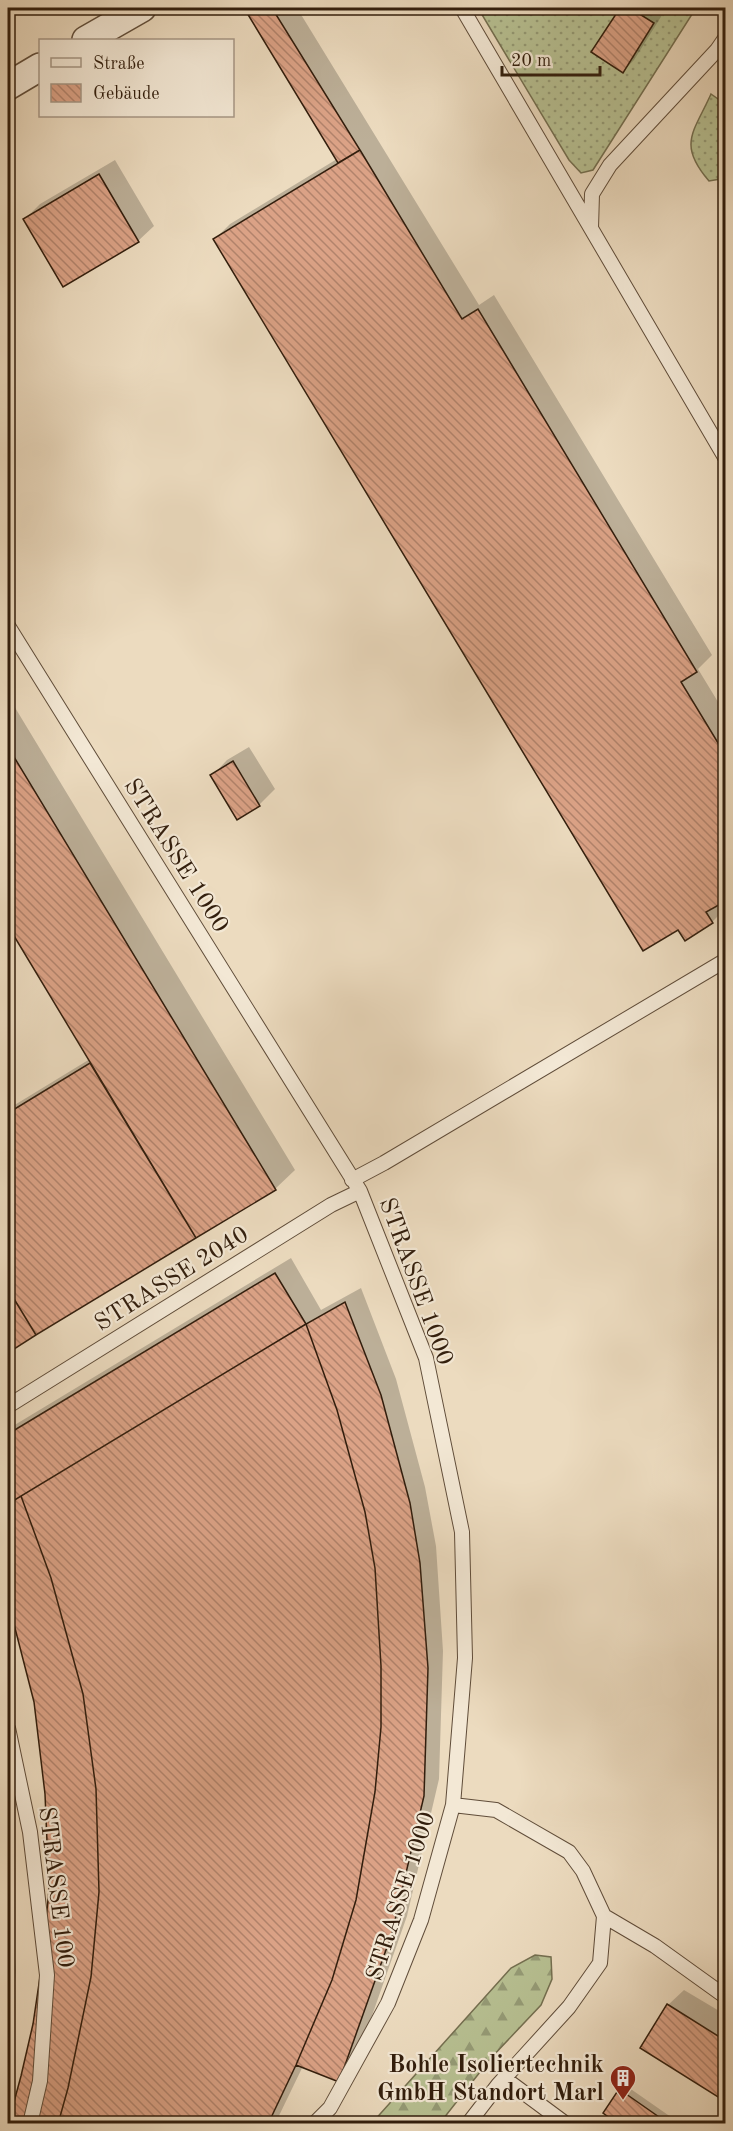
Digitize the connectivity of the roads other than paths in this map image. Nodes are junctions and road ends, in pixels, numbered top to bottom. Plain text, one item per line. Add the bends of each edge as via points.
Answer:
1 (142, 8) edge
2 (462, 8) edge
3 (726, 37) edge
4 (88, 39) edge
5 (39, 68) edge
6 (8, 86) edge
7 (591, 230) junction
8 (726, 459) edge
9 (8, 626) edge
10 (726, 960) edge
11 (356, 1186) junction
12 (8, 1406) edge
13 (8, 1728) edge
14 (453, 1805) junction
15 (604, 1916) junction
16 (726, 1997) edge
17 (504, 2078) junction
18 (30, 2124) edge
19 (314, 2124) edge
20 (468, 2124) edge
21 (566, 2124) edge

1 - 4 street
2 - 7 lane
3 - 7 lane via 610,165 592,194
5 - 6 street
7 - 8 lane
9 - 11 lane, STRASSE 1000
10 - 11 lane, STRASSE 2040 via 384,1163
11 - 12 lane, STRASSE 2040
11 - 14 lane, STRASSE 1000 via 426,1358 462,1532 465,1658
13 - 18 lane, STRASSE 100 via 30,1832 47,1975 40,2081
14 - 15 lane via 496,1810 569,1852 583,1871
14 - 19 lane, STRASSE 1000 via 421,1920 388,2003 330,2108
15 - 16 lane via 655,1946
15 - 17 lane via 600,1963 569,2007
17 - 20 lane
17 - 21 lane

